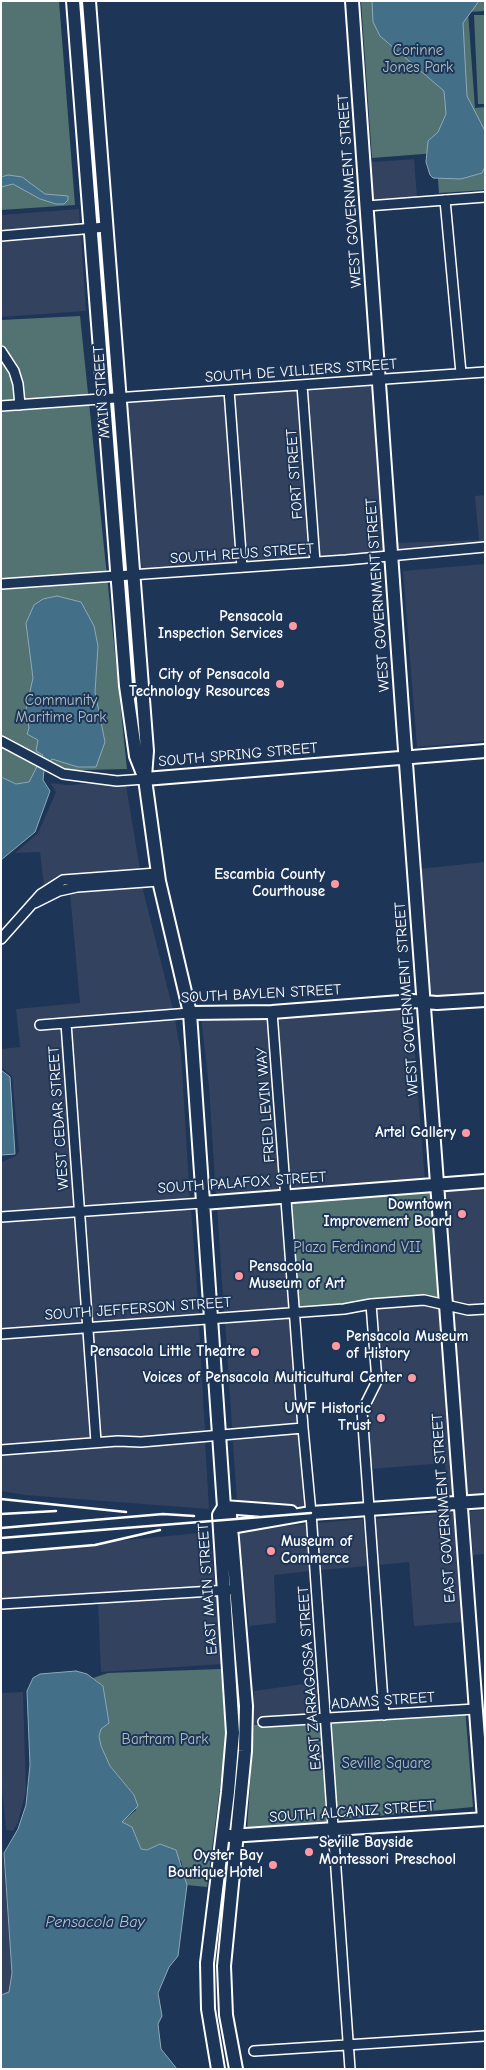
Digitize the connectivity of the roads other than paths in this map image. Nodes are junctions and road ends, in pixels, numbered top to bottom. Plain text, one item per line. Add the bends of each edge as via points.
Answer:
1 (73, 1) edge
2 (89, 1) edge
3 (352, 1) edge
4 (485, 197) edge
5 (445, 200) junction
6 (367, 206) junction
7 (106, 226) junction
8 (90, 229) junction
9 (1, 236) edge
10 (1, 351) edge
11 (485, 372) edge
12 (461, 373) junction
13 (380, 379) junction
14 (302, 385) junction
15 (228, 390) junction
16 (119, 398) junction
17 (104, 399) junction
18 (20, 405) junction
19 (1, 406) edge
20 (485, 547) edge
21 (392, 556) junction
22 (315, 562) junction
23 (242, 567) junction
24 (117, 576) junction
25 (132, 576) junction
26 (1, 584) edge
27 (1, 741) edge
28 (485, 751) edge
29 (405, 758) junction
30 (145, 780) junction
31 (158, 877) junction
32 (63, 880) junction
33 (81, 883) junction
34 (65, 890) junction
35 (34, 903) junction
36 (1, 939) edge
37 (485, 1000) edge
38 (424, 1002) junction
39 (272, 1012) junction
40 (190, 1013) junction
41 (66, 1023) junction
42 (40, 1025) dead end
43 (485, 1181) edge
44 (437, 1186) junction
45 (286, 1196) junction
46 (203, 1203) junction
47 (79, 1211) junction
48 (1, 1217) edge
49 (371, 1304) junction
50 (446, 1305) junction
51 (485, 1309) edge
52 (294, 1312) junction
53 (210, 1318) junction
54 (88, 1327) junction
55 (1, 1334) edge
56 (302, 1428) junction
57 (218, 1435) junction
58 (96, 1442) junction
59 (1, 1450) edge
60 (485, 1501) edge
61 (461, 1502) junction
62 (224, 1507) junction
63 (367, 1508) junction
64 (311, 1513) junction
65 (226, 1527) junction
66 (236, 1589) junction
67 (223, 1590) junction
68 (1, 1604) edge
69 (475, 1709) junction
70 (384, 1715) junction
71 (326, 1719) junction
72 (263, 1722) dead end
73 (484, 1819) edge
74 (334, 1829) junction
75 (485, 1829) edge
76 (222, 1836) junction
77 (237, 1836) junction
78 (485, 2036) edge
79 (348, 2045) junction
80 (254, 2051) dead end
81 (235, 2061) edge
82 (218, 2068) edge
83 (350, 2069) edge

1 - 8 main road
2 - 7 main road, MAIN STREET
3 - 6 main road, WEST GOVERNMENT STREET
4 - 5 street
5 - 6 street
5 - 12 street
6 - 13 main road, WEST GOVERNMENT STREET
7 - 8 street
7 - 16 main road, MAIN STREET
8 - 9 street
8 - 17 main road
10 - 18 street via 14,370
11 - 12 street, SOUTH DE VILLIERS STREET
12 - 13 street, SOUTH DE VILLIERS STREET
13 - 14 street, SOUTH DE VILLIERS STREET
13 - 21 main road, WEST GOVERNMENT STREET
14 - 15 street, SOUTH DE VILLIERS STREET
14 - 22 street, FORT STREET
15 - 16 street, SOUTH DE VILLIERS STREET
15 - 23 street
16 - 17 street, SOUTH DE VILLIERS STREET
16 - 25 main road, MAIN STREET
17 - 18 street, SOUTH DE VILLIERS STREET
17 - 24 main road
18 - 19 street, SOUTH DE VILLIERS STREET
20 - 21 street, SOUTH REUS STREET
21 - 22 street, SOUTH REUS STREET
21 - 29 main road, WEST GOVERNMENT STREET
22 - 23 street, SOUTH REUS STREET
23 - 25 street, SOUTH REUS STREET
24 - 25 street, SOUTH REUS STREET
24 - 26 street, SOUTH REUS STREET
24 - 30 main road via 126,686 136,756
25 - 30 main road, MAIN STREET via 147,751
27 - 30 street, SOUTH SPRING STREET via 64,774 117,781
28 - 29 main road, SOUTH SPRING STREET
29 - 30 main road, SOUTH SPRING STREET
29 - 38 main road, WEST GOVERNMENT STREET
30 - 31 main road, EAST MAIN STREET
31 - 33 street
31 - 40 main road, EAST MAIN STREET
32 - 33 street
32 - 34 street
32 - 35 street via 46,890
33 - 34 street
34 - 35 street
35 - 36 street
37 - 38 main road, SOUTH BAYLEN STREET
38 - 39 main road, SOUTH BAYLEN STREET
38 - 44 main road, WEST GOVERNMENT STREET
39 - 40 main road, SOUTH BAYLEN STREET
39 - 45 street, FRED LEVIN WAY
40 - 41 street, SOUTH BAYLEN STREET
40 - 46 main road, EAST MAIN STREET
41 - 42 street, SOUTH BAYLEN STREET
41 - 47 street, WEST CEDAR STREET
43 - 44 main road, SOUTH PALAFOX STREET
44 - 45 main road, SOUTH PALAFOX STREET
44 - 50 main road, EAST GOVERNMENT STREET
45 - 46 main road, SOUTH PALAFOX STREET
45 - 52 street, EAST ZARRAGOSSA STREET
46 - 47 street, SOUTH PALAFOX STREET
46 - 53 main road, EAST MAIN STREET
47 - 48 street, SOUTH PALAFOX STREET
47 - 54 street, WEST CEDAR STREET
49 - 50 street, SOUTH JEFFERSON STREET via 424,1300
49 - 52 street, SOUTH JEFFERSON STREET
49 - 63 street via 377,1381 362,1411
50 - 51 street, SOUTH JEFFERSON STREET via 468,1310
50 - 61 main road, EAST GOVERNMENT STREET
52 - 53 street, SOUTH JEFFERSON STREET
52 - 56 street, EAST ZARRAGOSSA STREET
53 - 54 street, SOUTH JEFFERSON STREET
53 - 57 main road, EAST MAIN STREET
54 - 55 street, SOUTH JEFFERSON STREET
54 - 58 street, WEST CEDAR STREET
56 - 57 street
56 - 64 street, EAST ZARRAGOSSA STREET
57 - 58 street via 141,1442
57 - 62 main road, EAST MAIN STREET
58 - 59 street
60 - 61 main road
61 - 63 main road
61 - 69 main road, EAST GOVERNMENT STREET
62 - 64 main road
62 - 65 main road, EAST MAIN STREET via 230,1515
63 - 64 main road
63 - 70 street
64 - 65 main road
64 - 71 street, EAST ZARRAGOSSA STREET
65 - 66 main road, EAST MAIN STREET
65 - 67 main road, EAST MAIN STREET
66 - 67 street
66 - 77 main road, EAST MAIN STREET via 246,1724
67 - 68 street
67 - 76 main road, EAST MAIN STREET via 233,1733
69 - 70 street, ADAMS STREET
69 - 73 main road, EAST GOVERNMENT STREET
70 - 71 street, ADAMS STREET
71 - 72 street, ADAMS STREET
71 - 74 street, EAST ZARRAGOSSA STREET
73 - 74 main road, SOUTH ALCANIZ STREET
73 - 75 street, EAST GOVERNMENT STREET
74 - 77 main road, SOUTH ALCANIZ STREET
74 - 79 street, EAST ZARRAGOSSA STREET
76 - 77 main road, SOUTH ALCANIZ STREET
76 - 82 main road, EAST MAIN STREET via 207,1963 208,2009
77 - 81 main road, EAST MAIN STREET via 224,1966 226,2015
78 - 79 street
79 - 80 street
79 - 83 street, EAST ZARRAGOSSA STREET
81 - 82 street

